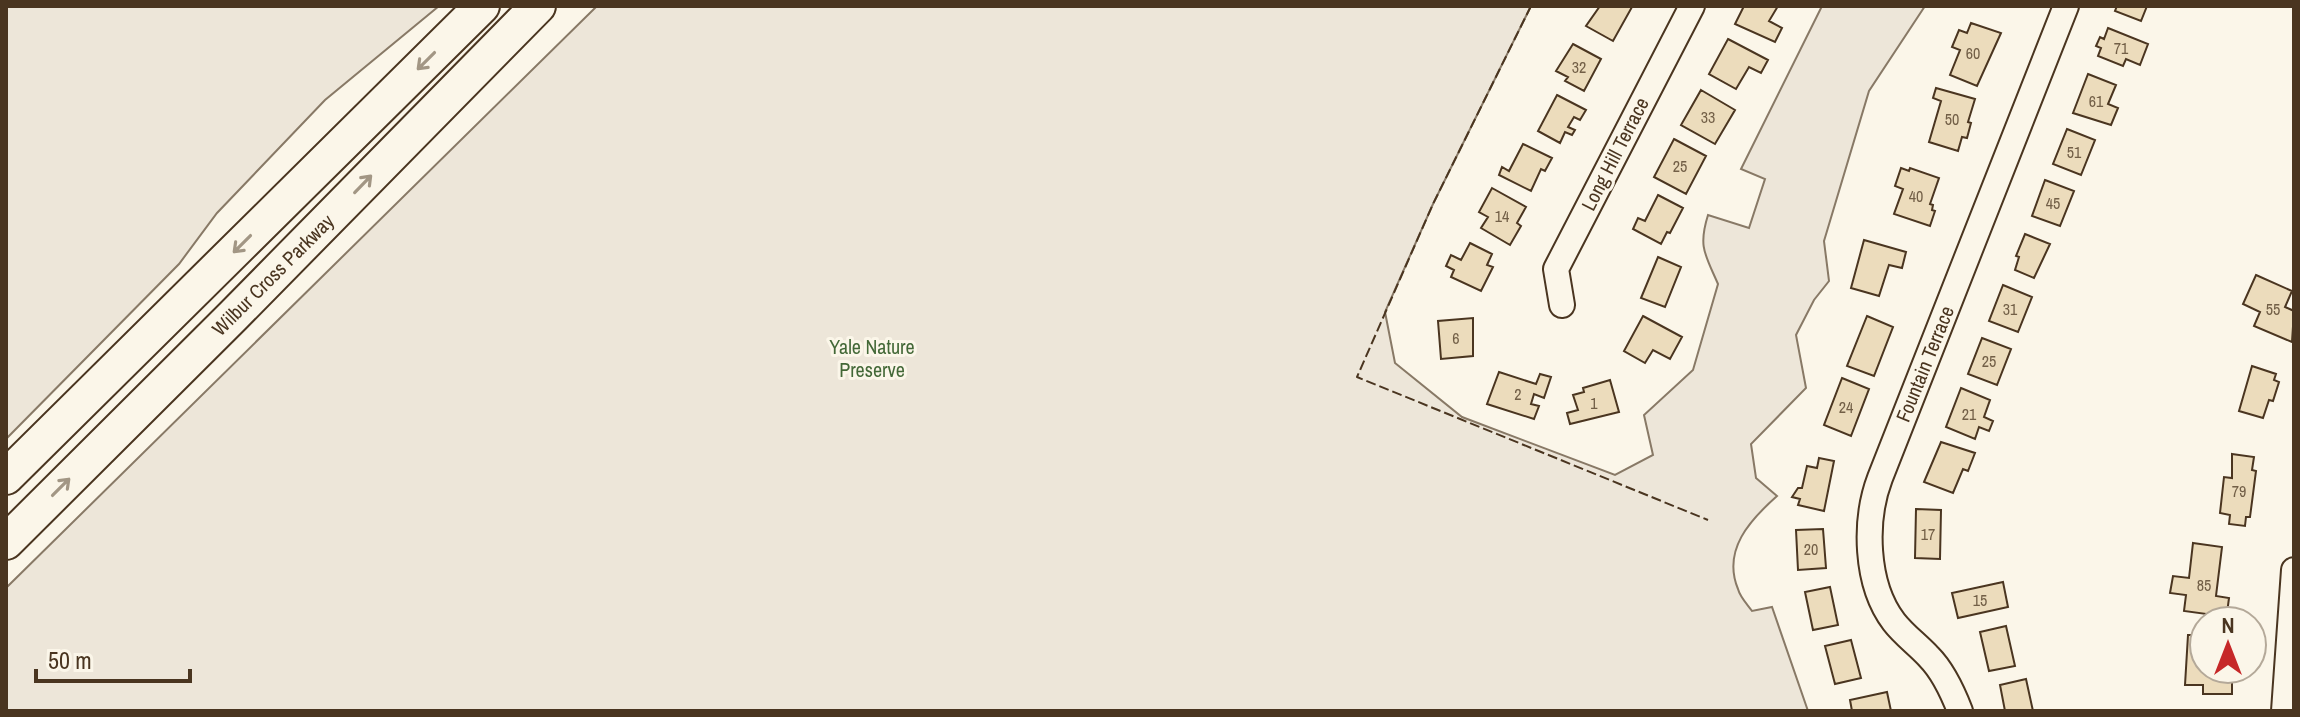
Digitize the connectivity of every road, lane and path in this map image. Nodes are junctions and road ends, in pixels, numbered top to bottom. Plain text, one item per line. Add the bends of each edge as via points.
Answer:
1 (482, 6) edge
2 (538, 6) edge
3 (1692, 6) edge
4 (2066, 6) edge
5 (1562, 305) dead end
6 (6, 477) edge
7 (6, 542) edge
8 (2294, 570) edge
9 (1960, 711) edge
10 (2284, 711) edge

1 -> 6 highway
7 -> 2 highway, Wilbur Cross Parkway
3 - 5 street, Long Hill Terrace via 1556,269
4 - 9 street, Fountain Terrace via 1870,511 1879,594 1893,622 1932,659
8 - 10 street

